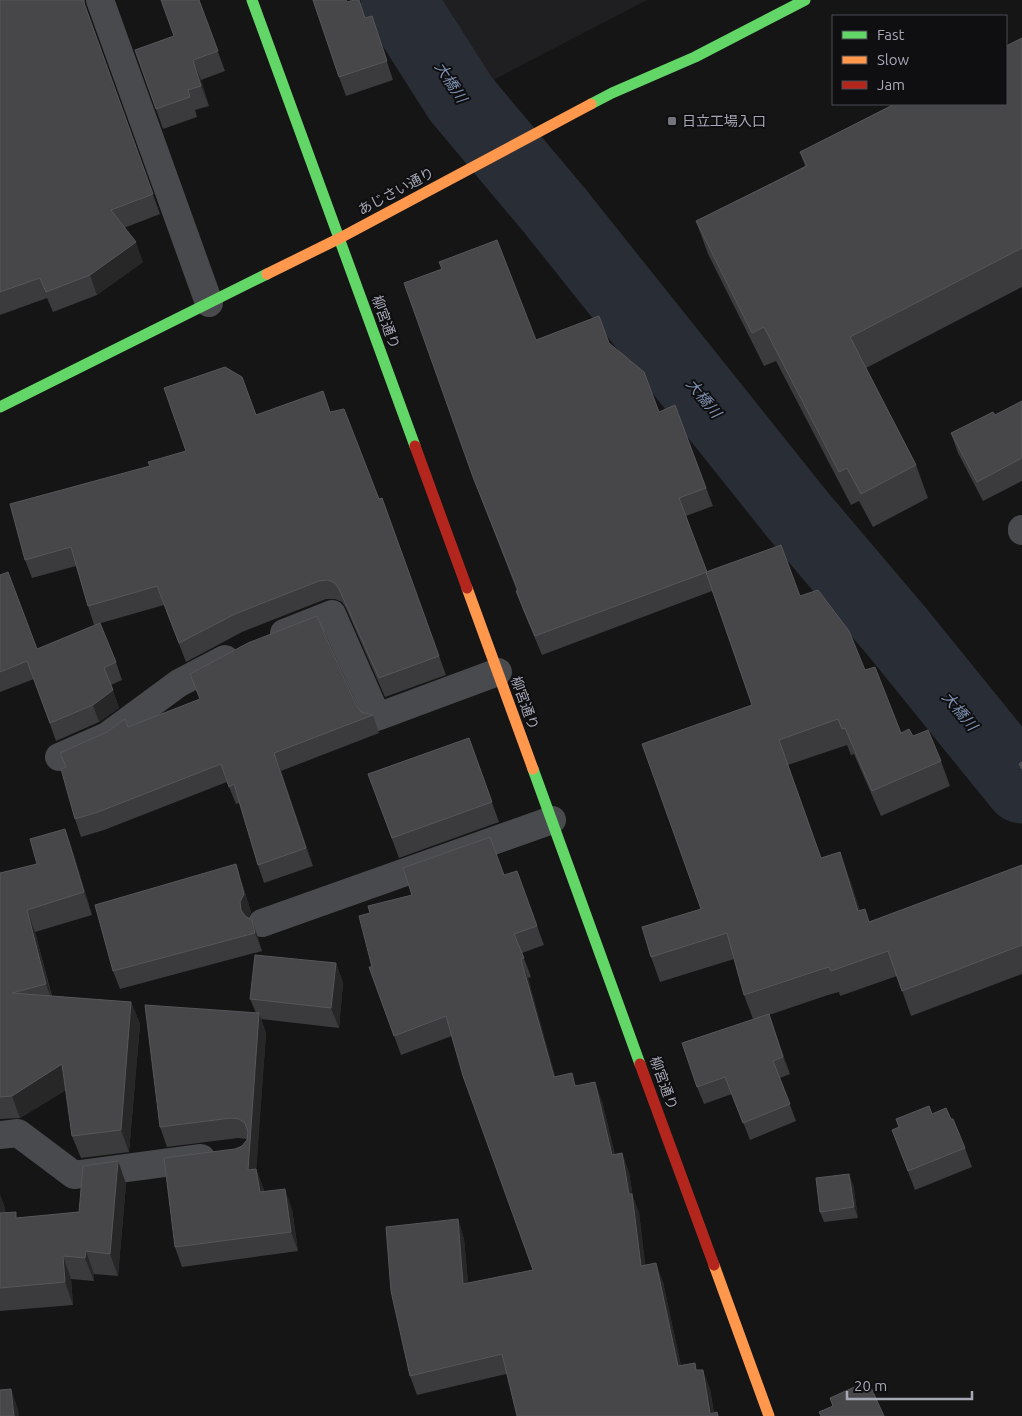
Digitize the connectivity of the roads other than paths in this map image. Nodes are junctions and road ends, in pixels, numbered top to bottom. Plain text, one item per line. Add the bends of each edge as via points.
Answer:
1 (100, 0) edge
2 (252, 0) edge
3 (805, 0) edge
4 (340, 238) junction
5 (209, 303) junction
6 (0, 407) edge
7 (498, 672) junction
8 (59, 757) edge
9 (552, 820) junction
10 (262, 922) dead end
11 (0, 1135) edge
12 (230, 1154) edge
13 (769, 1416) edge

1 - 5 street
2 - 4 street, 柳宮通り
3 - 4 street, あじさい通り via 695,57 612,93
4 - 5 street, あじさい通り
4 - 7 street, 柳宮通り
5 - 6 street, あじさい通り
7 - 8 street via 378,717 332,614 256,644 179,683 107,736
7 - 9 street, 柳宮通り
9 - 10 street
9 - 13 street, 柳宮通り
11 - 12 street via 18,1133 74,1175

